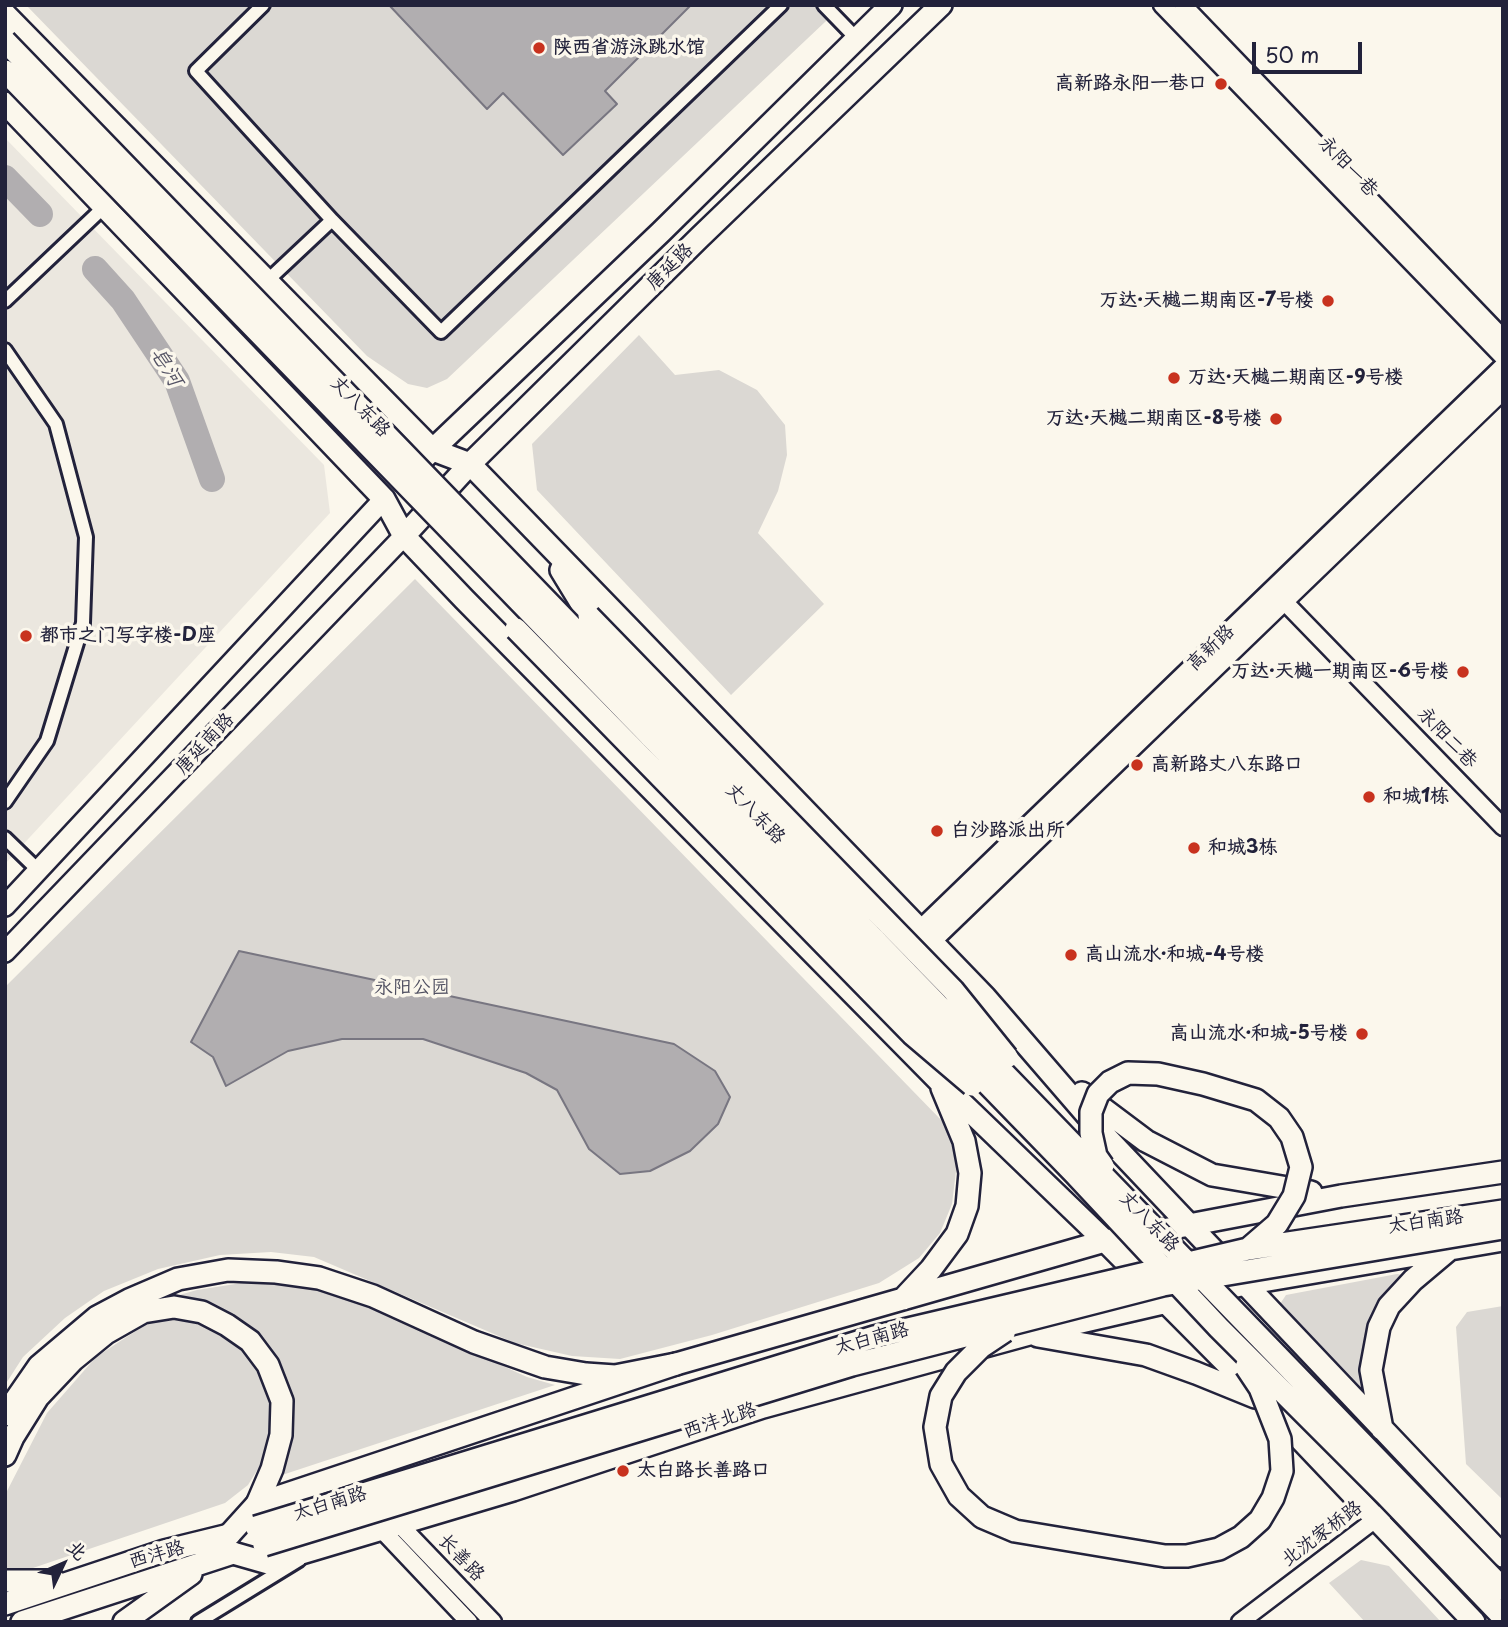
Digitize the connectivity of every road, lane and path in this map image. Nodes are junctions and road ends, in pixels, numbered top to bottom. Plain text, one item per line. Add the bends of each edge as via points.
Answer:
1 (263, 5) edge
2 (781, 5) edge
3 (824, 5) edge
4 (891, 5) edge
5 (941, 5) edge
6 (1162, 5) edge
7 (1183, 5) edge
8 (7, 15) edge
9 (857, 38) junction
10 (5, 41) edge
11 (5, 71) edge
12 (5, 103) edge
13 (104, 207) junction
14 (332, 220) junction
15 (266, 282) junction
16 (5, 301) edge
17 (1503, 338) edge
18 (5, 350) edge
19 (1503, 358) edge
20 (1503, 368) edge
21 (1503, 389) edge
22 (433, 450) junction
23 (470, 464) junction
24 (384, 499) junction
25 (404, 536) junction
26 (544, 541) junction
27 (1277, 595) junction
28 (464, 599) junction
29 (5, 802) edge
30 (1503, 827) edge
31 (5, 838) edge
32 (39, 871) junction
33 (7, 902) edge
34 (926, 935) junction
35 (5, 953) edge
36 (1040, 1061) junction
37 (938, 1080) junction
38 (1082, 1152) junction
39 (1503, 1172) edge
40 (1074, 1173) junction
41 (1120, 1192) junction
42 (1341, 1196) junction
43 (1503, 1211) edge
44 (1189, 1224) junction
45 (1503, 1228) edge
46 (1503, 1240) edge
47 (1105, 1241) junction
48 (1453, 1247) junction
49 (1248, 1249) junction
50 (1245, 1284) junction
51 (903, 1299) junction
52 (1165, 1301) junction
53 (1024, 1328) junction
54 (1219, 1328) junction
55 (676, 1364) junction
56 (1265, 1402) junction
57 (5, 1415) edge
58 (1382, 1429) junction
59 (5, 1455) edge
60 (1427, 1477) junction
61 (257, 1504) junction
62 (1376, 1520) junction
63 (390, 1527) junction
64 (260, 1536) junction
65 (231, 1544) junction
66 (317, 1549) junction
67 (1503, 1556) edge
68 (209, 1561) junction
69 (5, 1581) edge
70 (74, 1581) junction
71 (1503, 1589) edge
72 (5, 1604) edge
73 (1503, 1617) edge
74 (22, 1622) edge
75 (124, 1622) edge
76 (198, 1622) edge
77 (469, 1622) edge
78 (494, 1622) edge
79 (1240, 1622) edge
80 (1474, 1622) edge

1 - 14 street via 196,71
2 - 14 street via 441,332
3 - 9 street
4 - 9 main road, 唐延路
5 - 23 main road, 唐延路
6 - 19 street, 永阳一巷
7 - 17 street, 永阳一巷
8 - 15 main road, 丈八东路
9 - 22 main road, 唐延路
10 - 38 main road, 丈八东路, bridge
11 - 40 main road, 丈八东路, bridge
12 - 13 main road
13 - 16 street
13 - 24 main road
14 - 15 street
15 - 22 main road, 丈八东路
18 - 29 street via 56,424 86,537 83,623 47,741
20 - 27 main road, 高新路
21 - 27 main road, 高新路
22 - 23 main road, 丈八东路
22 - 24 main road, 唐延路
23 - 25 main road, 唐延路
23 - 26 main road
24 - 25 main road
24 - 32 main road, 唐延南路
25 - 28 main road
25 - 35 main road, 唐延南路
26 - 34 main road
26 - 38 main road, bridge via 589,616 953,990
27 - 30 street, 永阳二巷
27 - 34 main road, 高新路
28 - 37 main road
28 - 40 main road, bridge via 516,629 912,1034
31 - 32 street
32 - 33 main road, 唐延南路
34 - 36 main road
36 - 42 main road via 1146,1141 1212,1175
36 - 44 main road
37 - 47 main road
37 - 51 main road via 964,1141 970,1174 967,1206 957,1234
38 - 41 main road, 丈八东路, bridge
39 - 42 main road, 太白南路
40 - 54 main road, 丈八东路, bridge
41 - 49 main road, bridge via 1096,1156 1091,1133 1094,1103 1110,1082 1128,1073 1158,1074 1256,1100 1279,1118 1292,1137 1301,1167 1294,1196 1277,1224
41 - 71 main road, 丈八东路, bridge
42 - 44 main road, 太白南路
43 - 49 main road, 太白南路, bridge
44 - 47 main road
44 - 50 main road
45 - 53 main road, 太白南路, bridge via 1163,1285
46 - 48 main road, 太白南路
47 - 51 main road
47 - 52 main road
48 - 50 main road, 太白南路
48 - 58 main road via 1413,1280 1389,1306 1379,1327 1371,1370
49 - 64 main road, 太白南路, bridge via 874,1337
50 - 52 main road, 西沣北路
50 - 58 main road
51 - 55 main road
52 - 53 main road, 西沣北路
52 - 56 main road
53 - 54 main road, bridge via 981,1347 956,1372 941,1396 934,1427 941,1464 959,1496 982,1517 1016,1531 1187,1556 1219,1549 1260,1520 1282,1471 1280,1439 1260,1388
53 - 56 main road via 1146,1355
53 - 63 main road, 西沣北路
53 - 64 main road, 太白南路, bridge via 852,1365
54 - 73 main road, 丈八东路, bridge
55 - 57 main road via 615,1376 545,1367 319,1278 229,1270 178,1279 97,1317 39,1366
55 - 61 main road
56 - 62 main road
58 - 60 main road
59 - 61 main road via 38,1397 106,1333 144,1312 174,1307 202,1312 250,1341 268,1365 282,1401 281,1435
60 - 62 street, 北沈家桥路
60 - 67 main road
61 - 65 main road
62 - 79 street, 北沈家桥路
62 - 80 main road
63 - 66 main road, 西沣北路
63 - 77 street, 长善路
63 - 78 street, 长善路
64 - 65 main road
65 - 66 main road, 西沣北路 via 268,1563
65 - 68 main road, 西沣路
65 - 70 main road, 西沣路 via 164,1551
66 - 76 street
68 - 74 main road, 西沣路
68 - 75 main road
69 - 70 main road
70 - 72 main road, 西沣路

